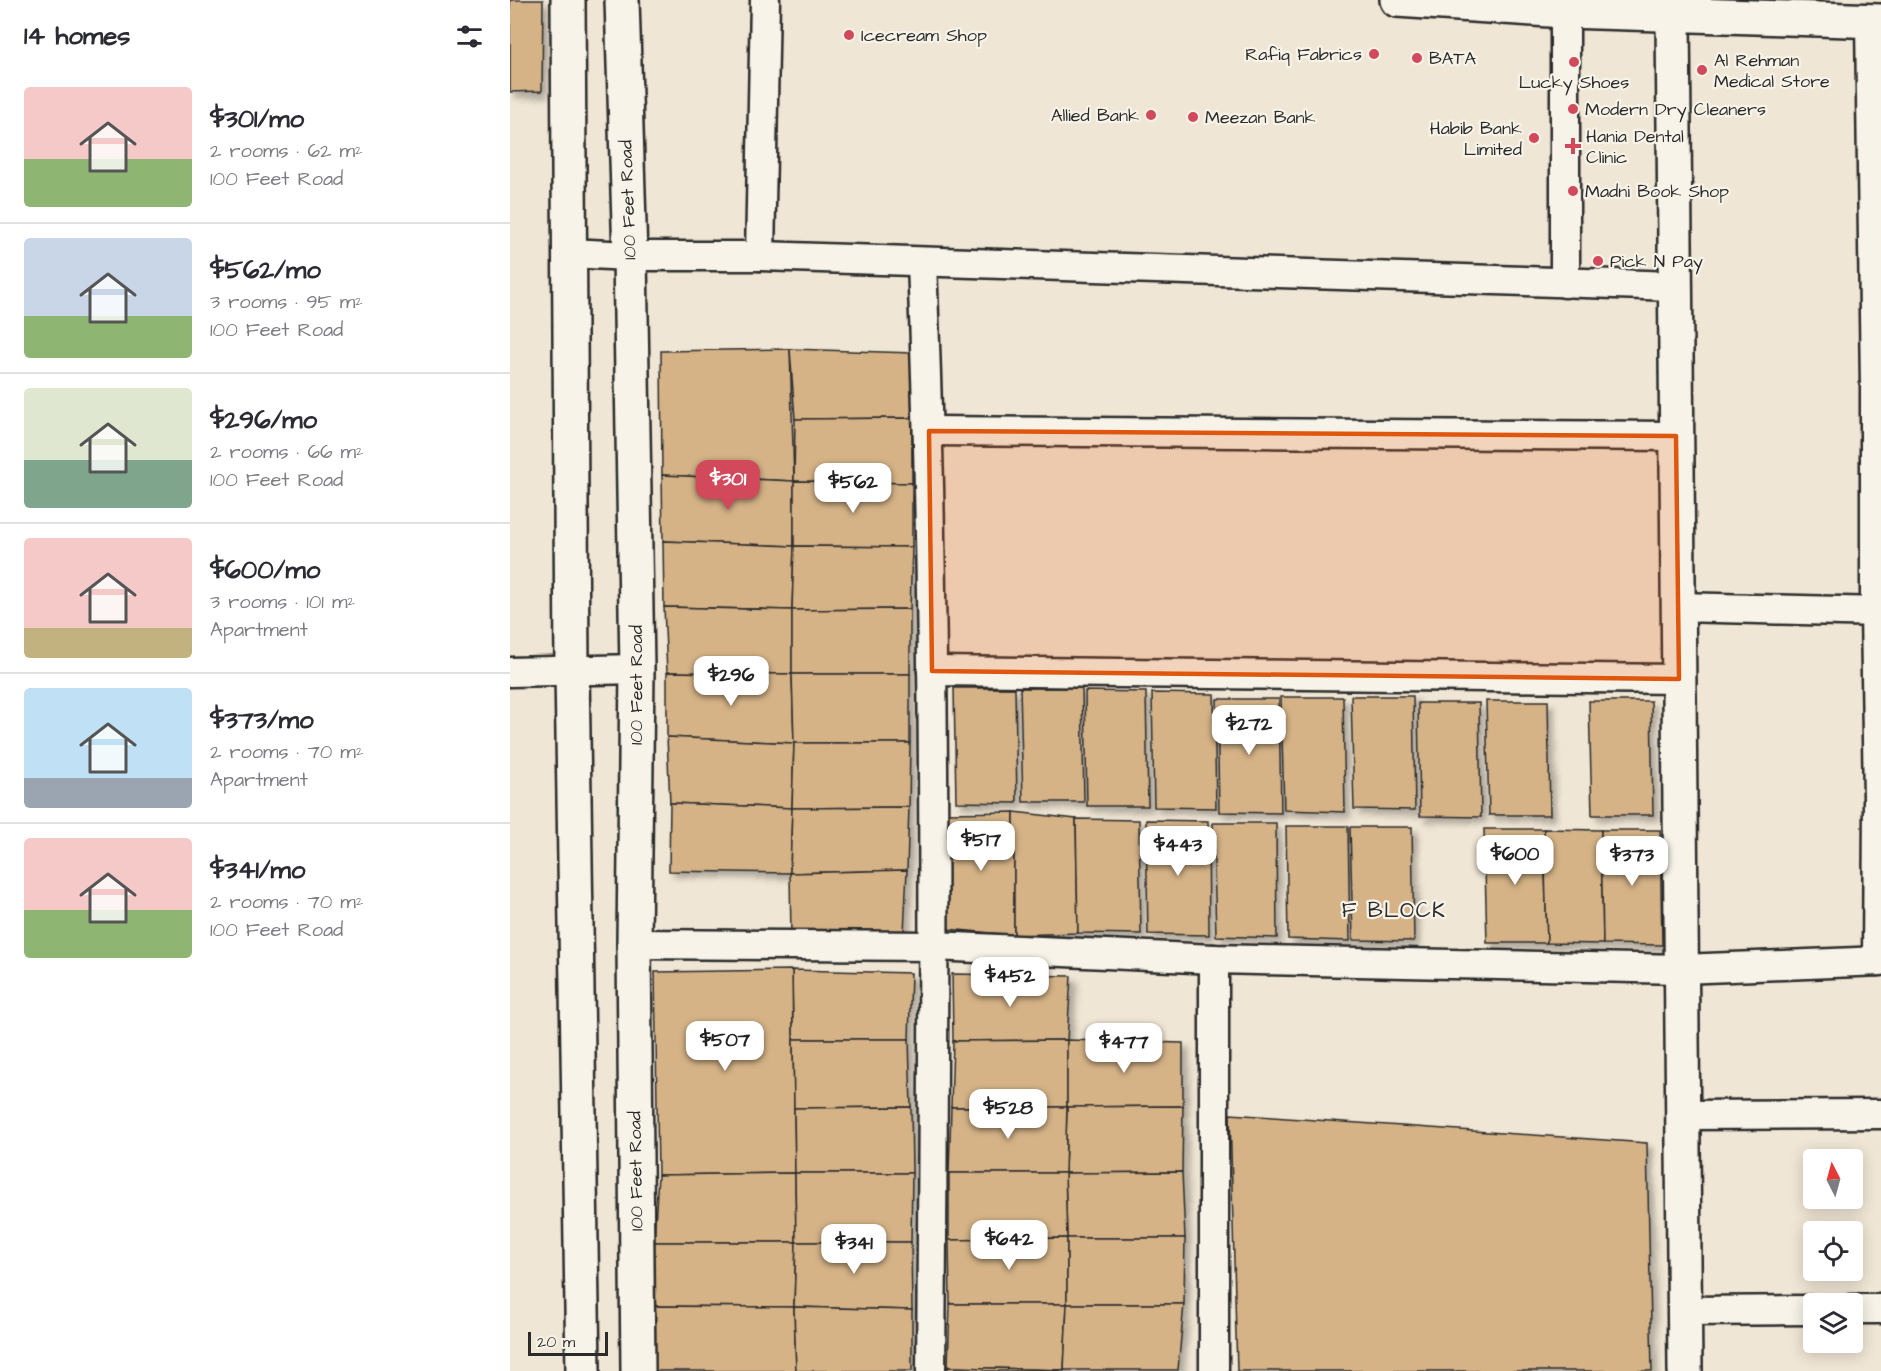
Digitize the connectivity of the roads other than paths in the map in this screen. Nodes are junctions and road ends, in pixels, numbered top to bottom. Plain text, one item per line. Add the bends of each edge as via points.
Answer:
1 (568, 0) edge
2 (622, 0) edge
3 (765, 0) edge
4 (1397, 0) edge
5 (1672, 8) edge
6 (1565, 11) junction
7 (1875, 21) edge
8 (569, 254) junction
9 (630, 256) junction
10 (760, 256) junction
11 (922, 263) junction
12 (1564, 283) junction
13 (1676, 286) junction
14 (1878, 387) edge
15 (929, 431) junction
16 (1677, 436) junction
17 (1678, 607) junction
18 (1878, 612) edge
19 (637, 669) junction
20 (572, 670) junction
21 (932, 671) junction
22 (510, 672) edge
23 (1679, 679) junction
24 (1880, 801) edge
25 (633, 944) junction
26 (934, 946) junction
27 (1214, 959) junction
28 (1879, 961) edge
29 (1681, 969) junction
30 (1881, 1114) edge
31 (1683, 1115) junction
32 (1863, 1309) edge
33 (1881, 1309) edge
34 (1803, 1310) edge
35 (1684, 1311) junction
36 (583, 1371) edge
37 (638, 1371) edge
38 (931, 1371) edge
39 (1214, 1371) edge
40 (1685, 1371) edge

1 - 8 main road
2 - 9 main road, 100 Feet Road
3 - 10 street
4 - 6 main road
5 - 6 main road
5 - 7 main road
5 - 13 main road
6 - 12 street
7 - 14 street
8 - 9 street
8 - 20 main road
9 - 10 street
9 - 19 main road, 100 Feet Road
10 - 11 street
11 - 12 street
11 - 15 street
12 - 13 street
13 - 16 main road
14 - 18 street
15 - 16 street
15 - 21 street
16 - 17 main road
17 - 18 street
17 - 23 main road
18 - 24 street
19 - 20 street
19 - 25 main road, 100 Feet Road
20 - 22 street
20 - 36 main road
21 - 23 street
21 - 26 street
23 - 29 main road
24 - 28 street
25 - 26 street
25 - 37 main road, 100 Feet Road
26 - 27 street
26 - 38 street
27 - 29 street
27 - 39 street
28 - 29 street
29 - 31 main road
30 - 31 street
31 - 35 main road
32 - 33 street
34 - 35 street
35 - 40 main road

